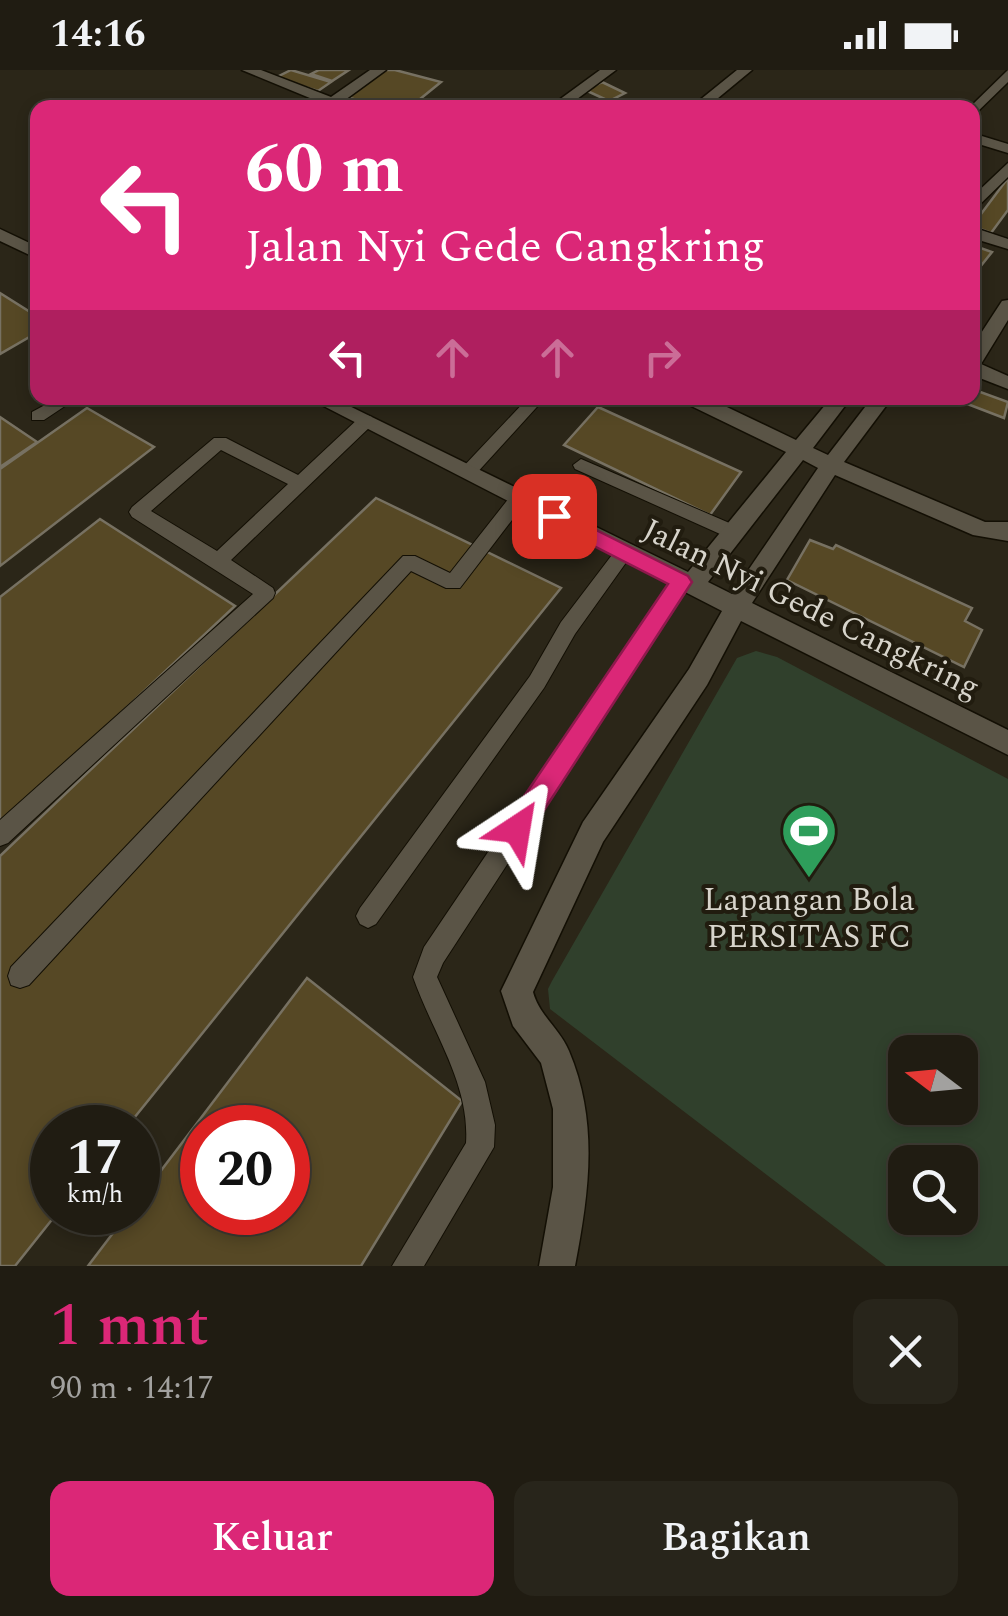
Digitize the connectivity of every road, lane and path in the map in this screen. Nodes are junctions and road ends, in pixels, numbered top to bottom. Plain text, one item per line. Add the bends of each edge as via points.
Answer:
1 (249, 70) edge
2 (379, 70) edge
3 (609, 70) edge
4 (745, 70) edge
5 (1008, 74) edge
6 (317, 100) edge
7 (335, 100) edge
8 (567, 100) edge
9 (707, 100) edge
10 (980, 104) edge
11 (980, 140) edge
12 (1008, 149) edge
13 (1008, 168) edge
14 (980, 198) edge
15 (0, 234) edge
16 (980, 235) edge
17 (1008, 244) edge
18 (30, 250) edge
19 (1008, 305) edge
20 (980, 352) edge
21 (980, 370) edge
22 (1008, 383) edge
23 (58, 405) edge
24 (335, 405) edge
25 (530, 405) edge
26 (706, 405) edge
27 (835, 405) edge
28 (877, 405) edge
29 (38, 416) dead end
30 (366, 421) junction
31 (799, 450) junction
32 (582, 465) dead end
33 (831, 466) junction
34 (468, 472) junction
35 (300, 483) junction
36 (519, 498) junction
37 (753, 510) junction
38 (789, 528) junction
39 (1008, 531) edge
40 (735, 533) junction
41 (624, 552) junction
42 (218, 561) junction
43 (686, 584) junction
44 (735, 609) junction
45 (1008, 743) edge
46 (0, 835) edge
47 (368, 916) dead end
48 (20, 976) dead end
49 (407, 1266) edge
50 (557, 1266) edge

1 - 6 street
2 - 7 street
3 - 8 street
4 - 9 street
5 - 10 street
11 - 12 street
13 - 14 street
15 - 18 street
16 - 17 street
19 - 20 street
21 - 22 street
23 - 29 lane
24 - 30 street, Jalan Nyi Gede Cangkring
25 - 34 lane
26 - 31 street
27 - 31 street
28 - 33 street
30 - 34 street, Jalan Nyi Gede Cangkring
30 - 35 lane
31 - 33 street
31 - 37 street
32 - 40 lane
33 - 38 street
33 - 39 street via 981,529
34 - 36 street, Jalan Nyi Gede Cangkring
35 - 42 lane
35 - 42 lane via 220,442 138,512
36 - 41 street, Jalan Nyi Gede Cangkring
36 - 48 lane via 453,583 409,561
37 - 38 street
37 - 40 street
38 - 44 street
40 - 43 street
41 - 43 street, Jalan Nyi Gede Cangkring
41 - 47 lane
42 - 46 lane via 266,593
43 - 44 street, Jalan Nyi Gede Cangkring
43 - 49 lane via 433,956 425,977 478,1097 483,1127 480,1148
44 - 45 street, Jalan Nyi Gede Cangkring
44 - 50 street via 698,678 592,832 516,991 526,1024 552,1050 574,1120 572,1193

